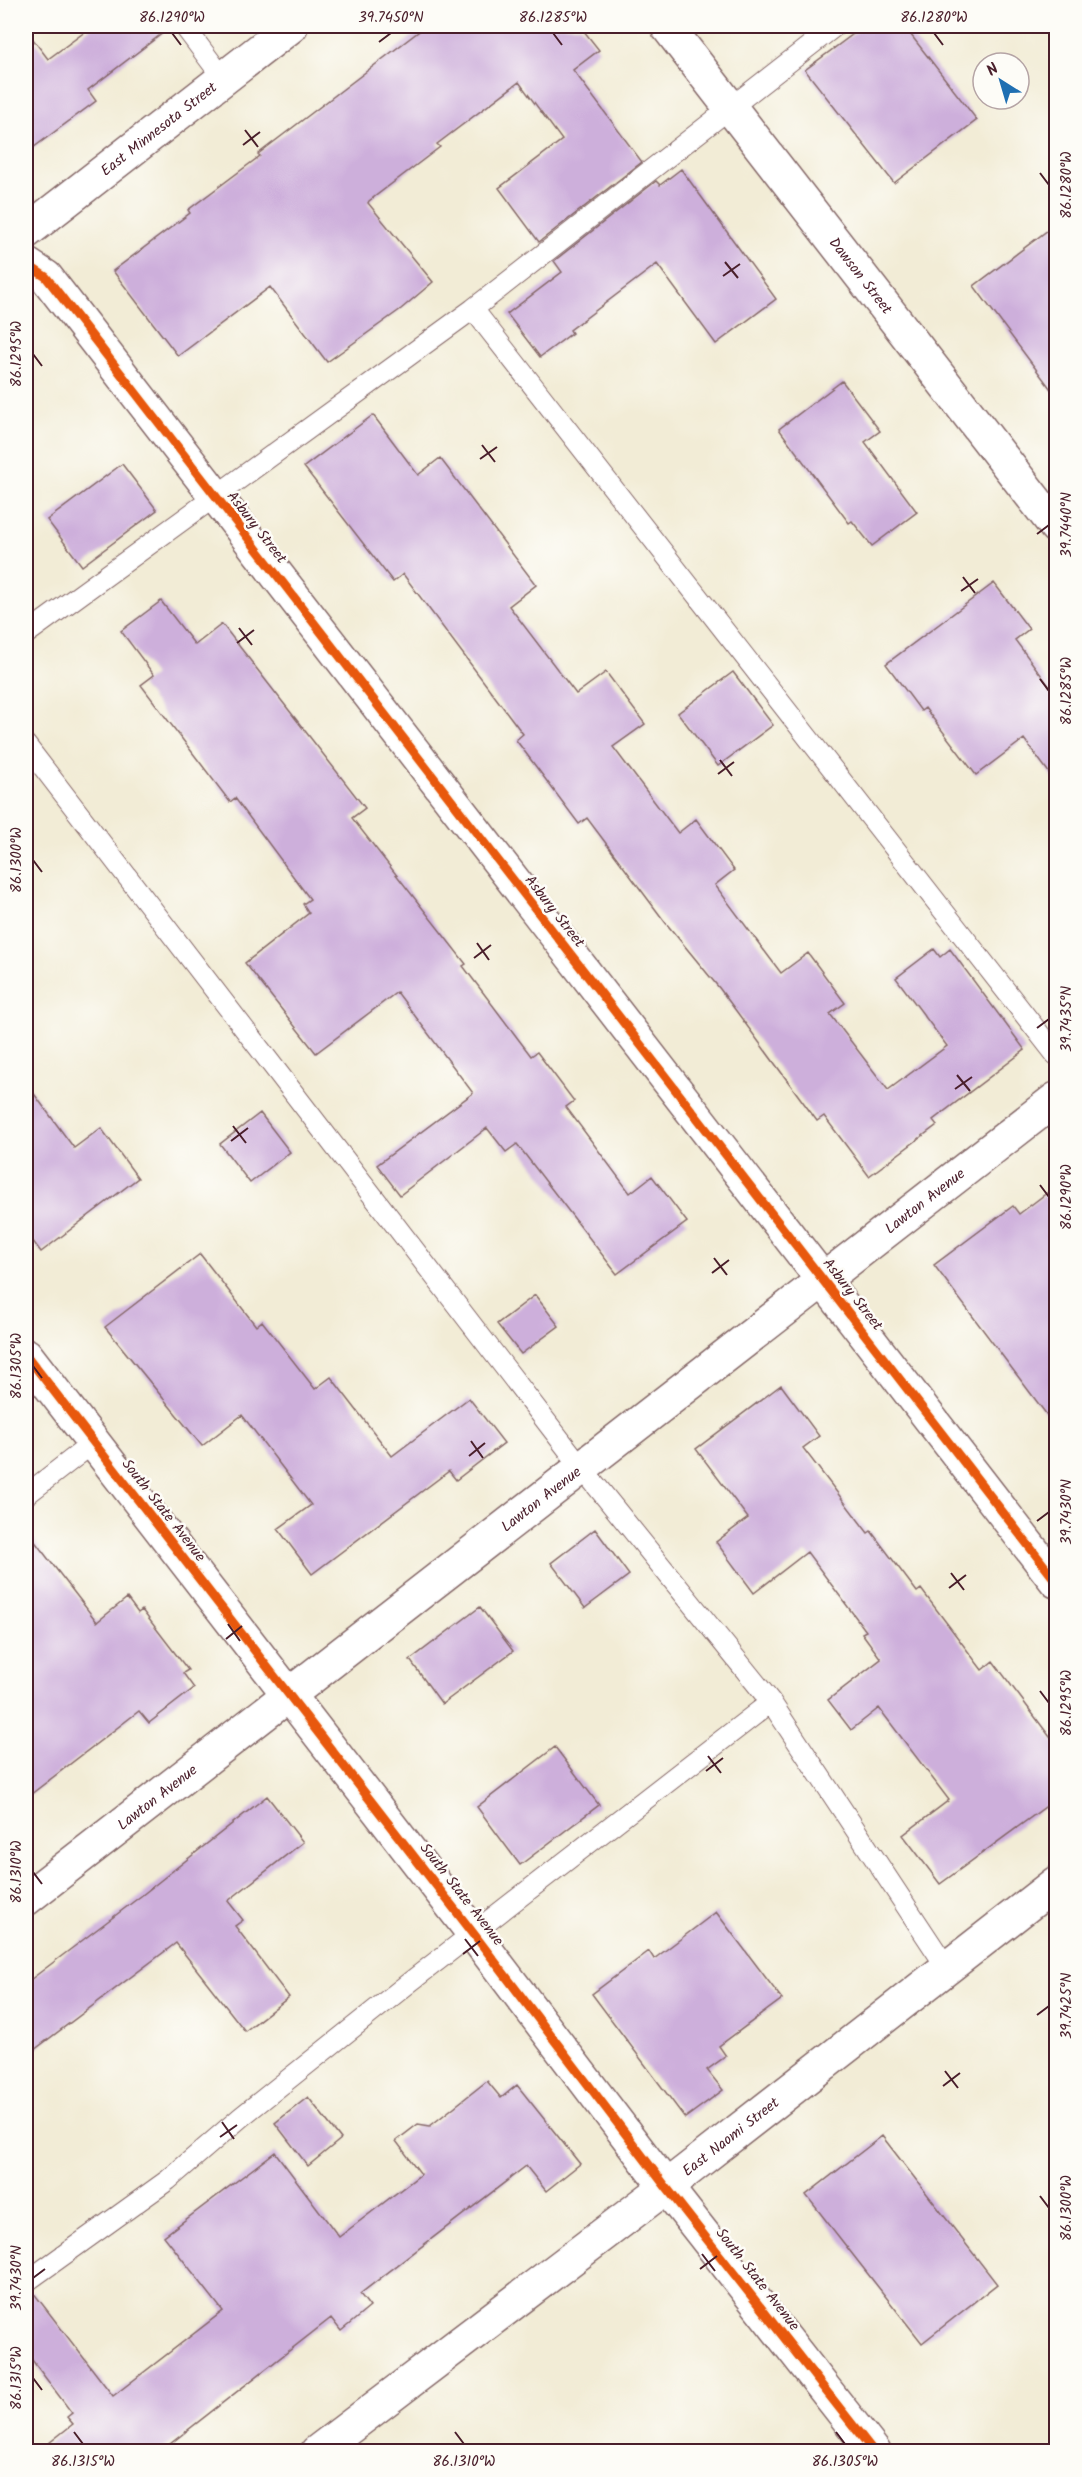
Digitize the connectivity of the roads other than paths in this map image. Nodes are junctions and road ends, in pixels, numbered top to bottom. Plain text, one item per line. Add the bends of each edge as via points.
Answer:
1 (184, 26) edge
2 (291, 26) edge
3 (667, 26) edge
4 (835, 26) edge
5 (223, 78) junction
6 (730, 106) junction
7 (26, 232) edge
8 (26, 264) edge
9 (474, 309) junction
10 (215, 498) junction
11 (1056, 527) edge
12 (26, 634) edge
13 (26, 745) edge
14 (1056, 1055) edge
15 (1056, 1099) edge
16 (824, 1281) junction
17 (26, 1355) edge
18 (93, 1443) junction
19 (582, 1468) junction
20 (26, 1495) edge
21 (1056, 1581) edge
22 (289, 1695) junction
23 (771, 1702) junction
24 (1056, 1883) edge
25 (26, 1899) edge
26 (473, 1933) junction
27 (947, 1968) junction
28 (666, 2187) junction
29 (26, 2282) edge
30 (317, 2451) edge
31 (874, 2451) edge

1 - 5 lane
2 - 5 street, East Minnesota Street
3 - 6 street, Dawson Street
4 - 6 lane
5 - 7 street, East Minnesota Street
6 - 9 lane
6 - 11 street, Dawson Street
8 - 10 street, Asbury Street via 46,277
9 - 10 lane
9 - 14 lane
10 - 12 lane
10 - 16 street, Asbury Street
13 - 19 lane
15 - 16 street, Lawton Avenue
16 - 19 street, Lawton Avenue
16 - 21 street, Asbury Street
17 - 18 street, South State Avenue
18 - 20 lane
18 - 22 street, South State Avenue
19 - 22 street, Lawton Avenue
19 - 23 lane
22 - 25 street, Lawton Avenue
22 - 26 street, South State Avenue
23 - 26 lane
23 - 27 lane
24 - 27 street, East Naomi Street
26 - 28 street, South State Avenue
26 - 29 lane via 241,2117 168,2180
27 - 28 street, East Naomi Street
28 - 30 street, East Naomi Street
28 - 31 street, South State Avenue

